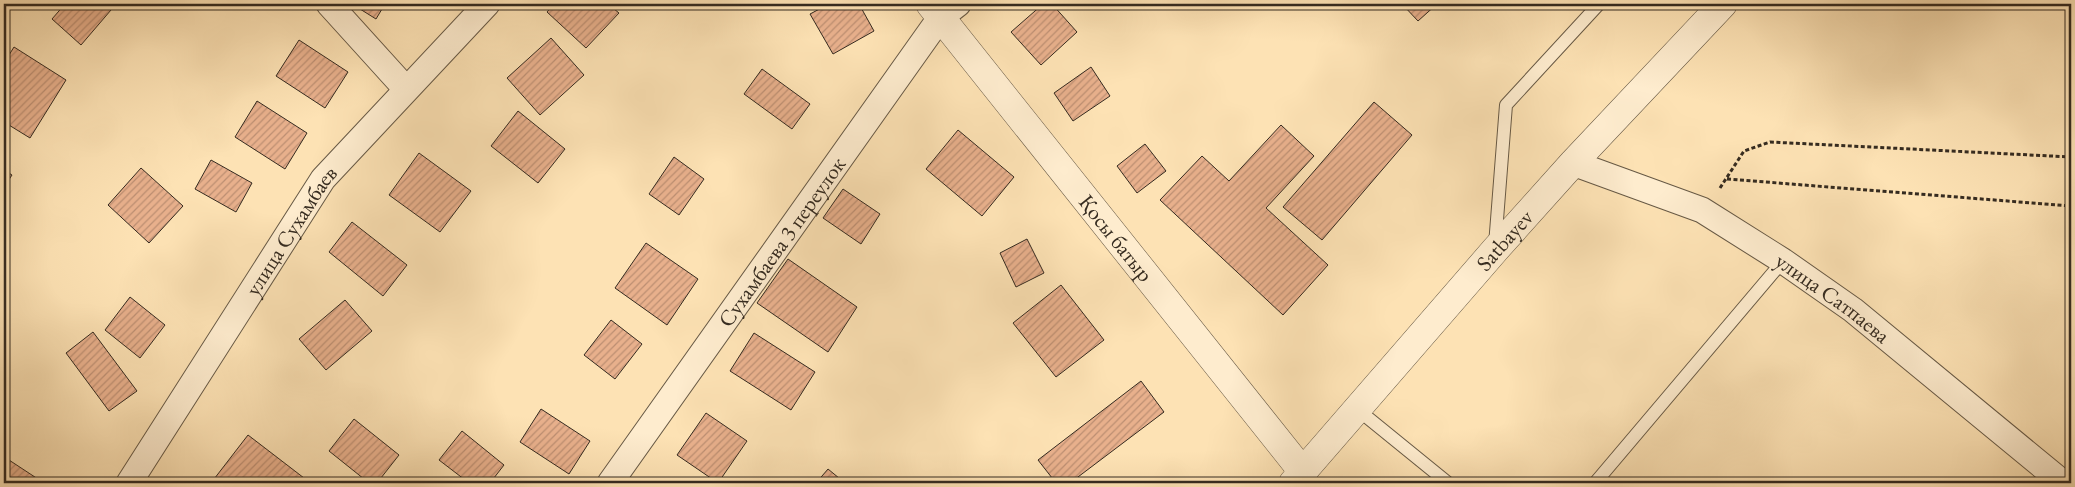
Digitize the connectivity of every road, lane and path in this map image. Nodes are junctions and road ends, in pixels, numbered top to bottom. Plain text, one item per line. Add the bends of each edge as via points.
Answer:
1 (329, 4) edge
2 (487, 4) edge
3 (1599, 4) edge
4 (1723, 4) edge
5 (943, 8) edge
6 (406, 88) junction
7 (2071, 157) edge
8 (1573, 163) junction
9 (1727, 179) junction
10 (2071, 206) edge
11 (1702, 210) junction
12 (1495, 250) junction
13 (1783, 261) junction
14 (1357, 409) junction
15 (1298, 478) edge
16 (129, 483) edge
17 (610, 483) edge
18 (1448, 483) edge
19 (1595, 483) edge
20 (2063, 483) edge

1 - 6 street
2 - 6 street, улица Сухамбаев
3 - 12 lane via 1506,105
4 - 8 street, Satbayev
5 - 15 street, Қосы батыр
5 - 17 street, Сухамбаева 3 переулок
6 - 16 street, улица Сухамбаев via 323,179
7 - 9 path via 1770,142 1744,151
8 - 11 street, улица Сатпаева
8 - 12 street, Satbayev
9 - 10 path
9 - 11 path
11 - 13 street, улица Сатпаева
12 - 14 street, Satbayev
13 - 19 lane
13 - 20 street, улица Сатпаева via 1852,310
14 - 15 street, Satbayev
14 - 18 lane

